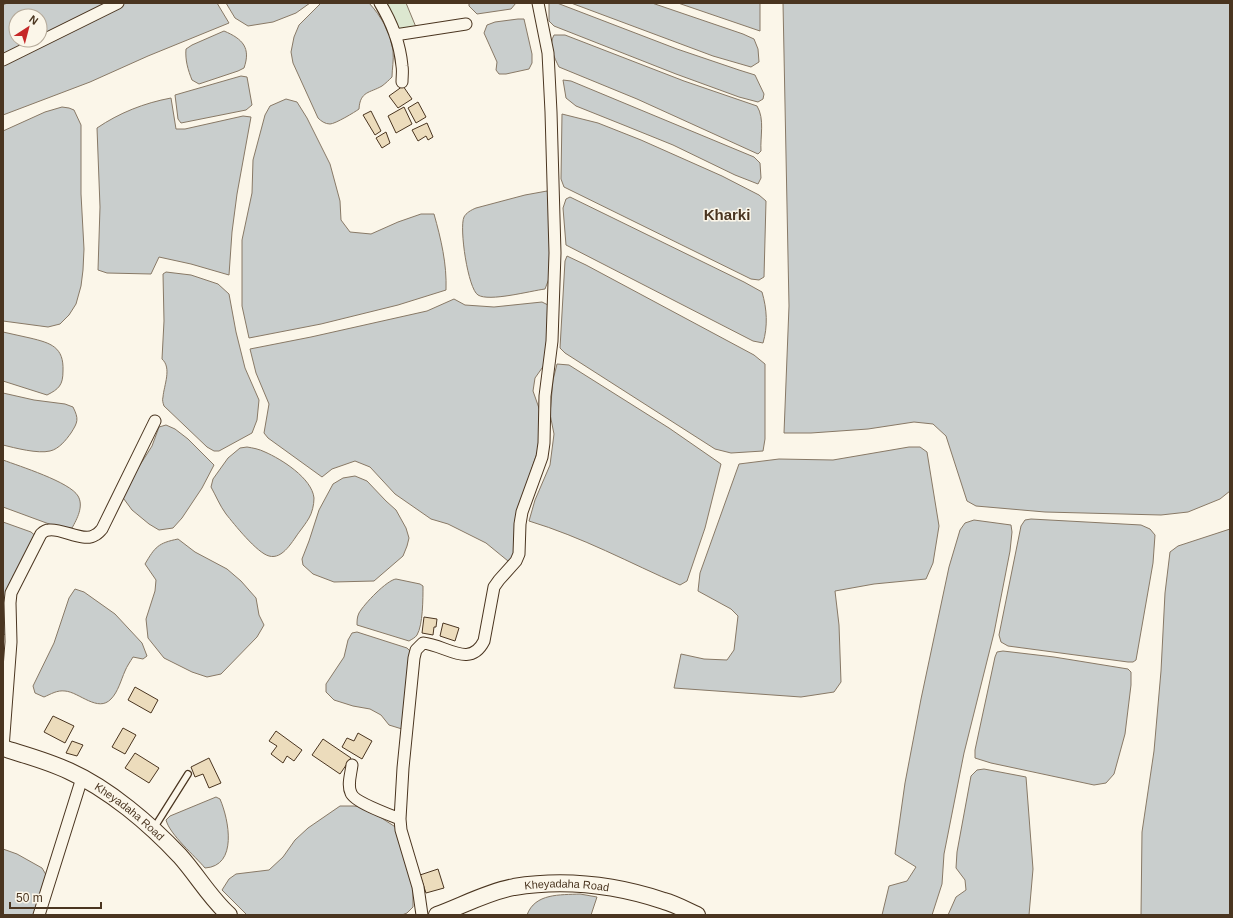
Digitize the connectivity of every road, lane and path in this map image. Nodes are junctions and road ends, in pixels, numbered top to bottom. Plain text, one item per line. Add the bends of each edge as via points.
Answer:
1 (118, 3) edge
2 (380, 3) edge
3 (538, 3) edge
4 (466, 24) dead end
5 (395, 35) junction
6 (3, 60) edge
7 (402, 82) dead end
8 (155, 421) dead end
9 (3, 748) edge
10 (352, 766) dead end
11 (188, 774) dead end
12 (82, 778) junction
13 (400, 819) junction
14 (153, 830) junction
15 (40, 915) edge
16 (228, 915) edge
17 (422, 915) edge
18 (437, 915) edge
19 (697, 915) edge

1 - 6 street
2 - 5 street
3 - 13 street via 548,53 555,253 552,341 542,456 522,512 519,554 494,587 484,641 480,648 468,655 424,643 416,650
4 - 5 street
5 - 7 street via 402,66
8 - 9 street via 102,528 92,537 55,530 47,530 41,534 11,593 11,642
9 - 12 main road, Kheyadaha Road via 38,758
10 - 13 street via 349,785 353,797
11 - 14 lane
12 - 14 main road, Kheyadaha Road via 104,791
12 - 15 street
13 - 17 street via 418,887
14 - 16 main road, Kheyadaha Road via 180,856
18 - 19 main road, Kheyadaha Road via 513,887 550,884 587,884 628,891 665,901

